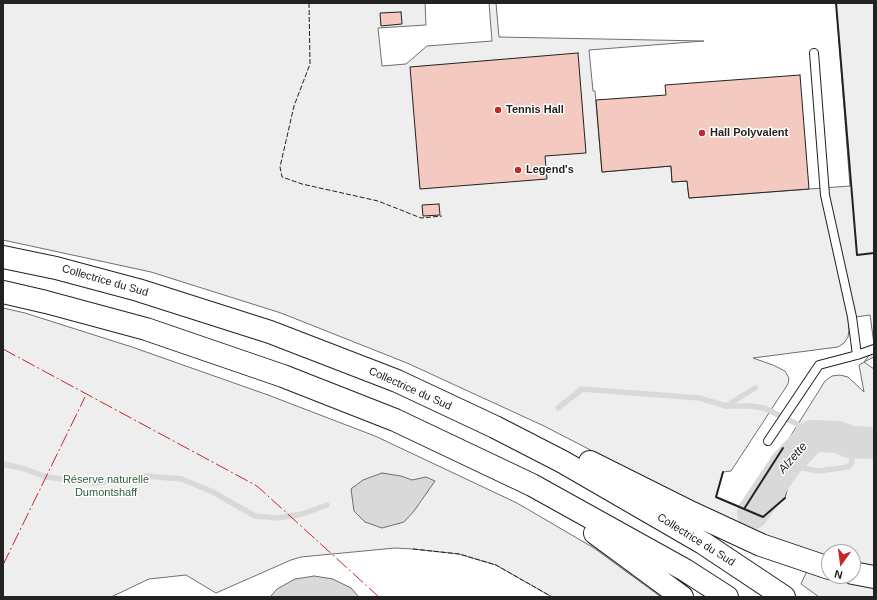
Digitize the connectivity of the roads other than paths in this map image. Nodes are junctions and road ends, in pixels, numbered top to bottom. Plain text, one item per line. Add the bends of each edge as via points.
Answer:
1 (814, 53) dead end
2 (3, 257) edge
3 (3, 292) edge
4 (874, 349) edge
5 (857, 355) junction
6 (495, 427) junction
7 (768, 441) dead end
8 (532, 485) junction
9 (821, 565) edge
10 (861, 575) edge
11 (874, 577) edge
12 (682, 597) edge
13 (726, 597) edge
14 (784, 597) edge

1 - 5 lane via 825,195 852,317
2 - 6 highway, Collectrice du Sud via 138,290 270,332 397,381
3 - 8 highway via 146,329 283,376 396,420
4 - 5 lane
5 - 7 lane via 819,365
6 - 9 highway via 568,451 761,545
6 - 14 highway, Collectrice du Sud via 563,462 703,543
8 - 12 highway
8 - 13 highway via 685,570
10 - 11 highway

